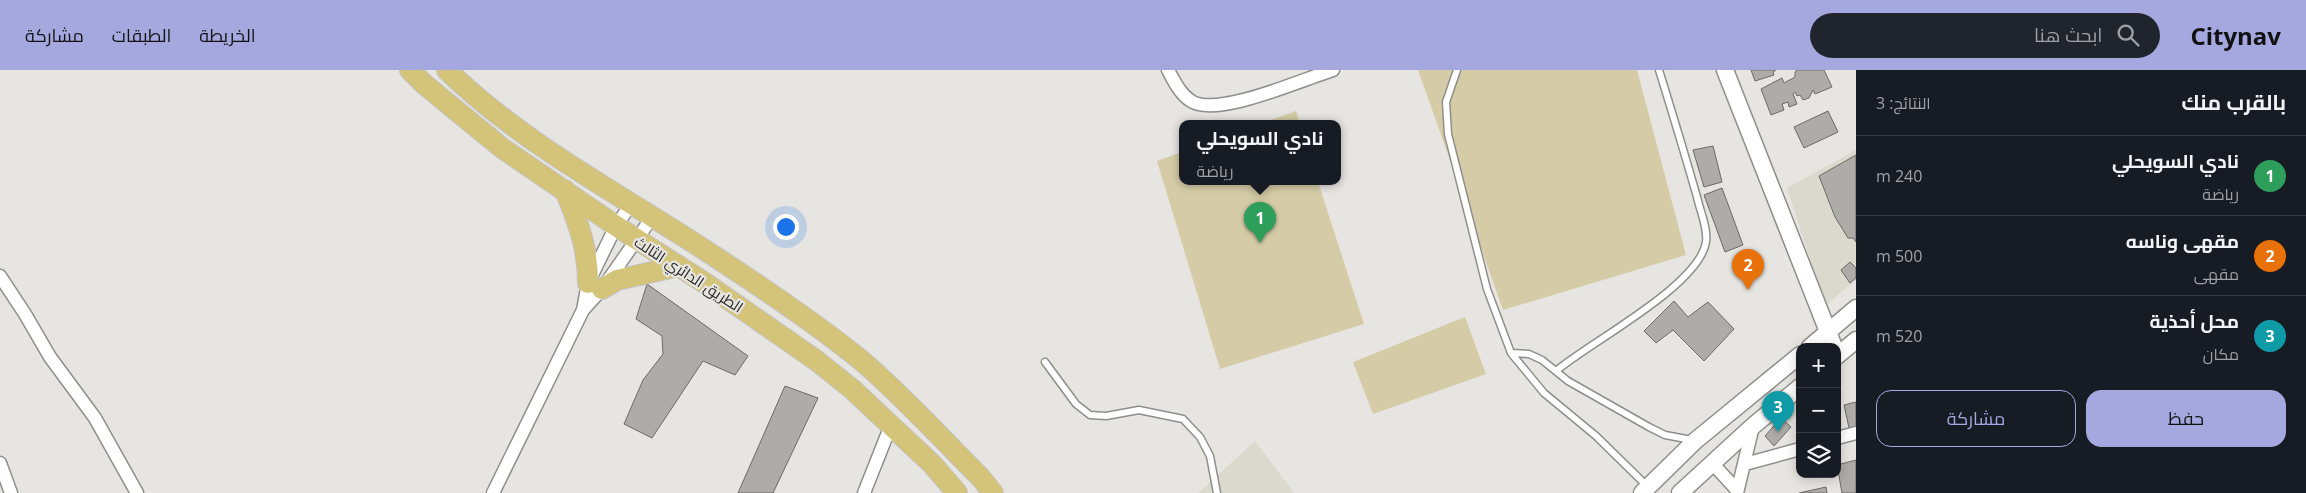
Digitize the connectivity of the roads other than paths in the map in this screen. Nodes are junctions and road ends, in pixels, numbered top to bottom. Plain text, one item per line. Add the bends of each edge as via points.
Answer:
1 (410, 70) edge
2 (447, 70) edge
3 (1168, 70) edge
4 (1332, 70) edge
5 (1457, 70) edge
6 (1659, 70) edge
7 (1725, 70) edge
8 (565, 190) junction
9 (632, 203) junction
10 (653, 216) junction
11 (616, 226) junction
12 (635, 239) junction
13 (679, 266) junction
14 (0, 276) edge
15 (595, 286) junction
16 (1856, 308) edge
17 (1856, 340) edge
18 (1833, 343) edge
19 (1838, 343) edge
20 (1841, 346) edge
21 (1511, 353) junction
22 (1796, 358) edge
23 (1044, 362) dead end
24 (1556, 371) junction
25 (1799, 388) edge
26 (891, 426) junction
27 (1753, 426) junction
28 (1856, 433) edge
29 (1841, 437) edge
30 (1695, 441) junction
31 (1796, 450) edge
32 (0, 463) edge
33 (1714, 464) junction
34 (1745, 464) junction
35 (1648, 491) edge
36 (1737, 491) edge
37 (11, 493) edge
38 (137, 493) edge
39 (493, 493) edge
40 (864, 493) edge
41 (957, 493) edge
42 (993, 493) edge
43 (1217, 493) edge
44 (1680, 493) edge

1 - 8 main road, الطريق الدائري الثالث via 502,148
2 - 9 main road, الطريق الدائري الثالث via 514,126 567,164
3 - 4 street via 1182,93 1192,102 1217,106
5 - 21 lane via 1446,102 1448,134 1487,289
6 - 24 lane via 1707,234 1703,252 1670,290
7 - 18 street
8 - 11 main road, الطريق الدائري الثالث
8 - 15 main road via 582,233
9 - 10 main road, الطريق الدائري الثالث
9 - 11 street
10 - 12 street
10 - 42 main road, الطريق الدائري الثالث via 718,258 862,362
11 - 12 main road, الطريق الدائري الثالث
11 - 15 street
12 - 13 main road, الطريق الدائري الثالث
12 - 15 street
13 - 15 main road
13 - 26 main road, الطريق الدائري الثالث via 817,361
14 - 38 street via 50,357 95,418
15 - 39 street
16 - 19 street
17 - 20 street
21 - 24 lane via 1529,354
21 - 35 lane via 1544,393 1596,436
22 - 30 street
23 - 43 lane via 1076,404 1090,415 1106,416 1139,410 1183,419 1200,438 1210,456
24 - 30 lane via 1649,427 1666,435
25 - 27 street
26 - 40 street
26 - 41 main road, الطريق الدائري الثالث via 932,464
27 - 33 street
27 - 34 street
28 - 29 street
30 - 35 street
31 - 34 street
32 - 37 street
33 - 36 street
33 - 44 street
34 - 36 street

